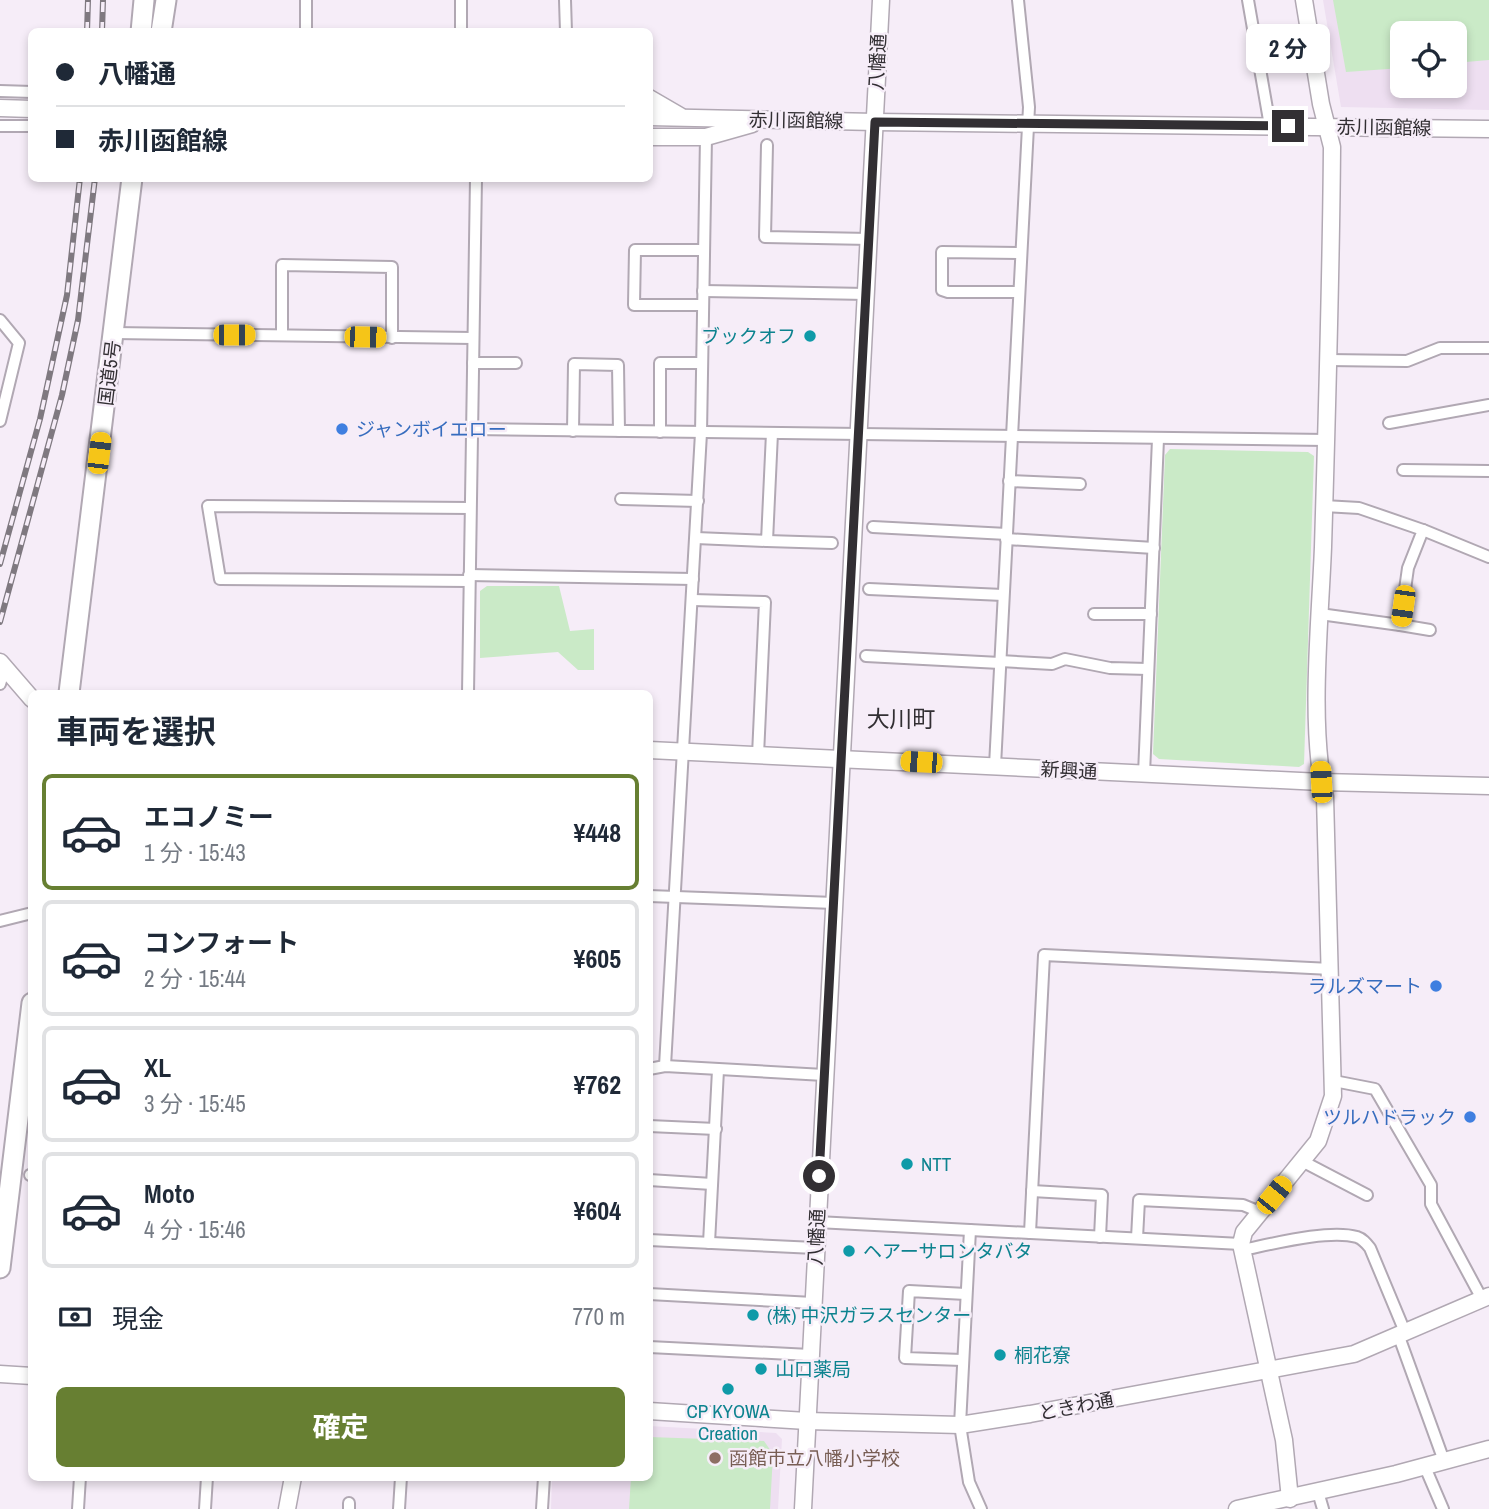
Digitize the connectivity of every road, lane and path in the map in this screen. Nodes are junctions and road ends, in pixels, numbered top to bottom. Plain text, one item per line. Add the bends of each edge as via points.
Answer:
1 (144, 0) edge
2 (166, 0) edge
3 (306, 0) edge
4 (461, 0) edge
5 (565, 0) edge
6 (881, 0) edge
7 (1018, 0) edge
8 (1248, 0) edge
9 (1304, 0) edge
10 (141, 28) edge
11 (162, 28) edge
12 (306, 28) edge
13 (461, 28) edge
14 (566, 28) edge
15 (0, 91) edge
16 (28, 92) edge
17 (653, 100) edge
18 (0, 108) edge
19 (28, 108) edge
20 (653, 117) edge
21 (683, 118) junction
22 (771, 119) junction
23 (875, 122) junction
24 (1027, 124) junction
25 (0, 126) edge
26 (28, 126) edge
27 (1270, 126) junction
28 (1327, 126) junction
29 (1489, 129) edge
30 (653, 137) edge
31 (706, 137) junction
32 (767, 145) dead end
33 (132, 182) edge
34 (476, 182) edge
35 (870, 239) junction
36 (704, 250) junction
37 (1020, 253) junction
38 (703, 291) junction
39 (1018, 292) junction
40 (866, 294) junction
41 (703, 306) junction
42 (0, 320) edge
43 (114, 333) junction
44 (282, 335) junction
45 (393, 338) junction
46 (473, 338) junction
47 (1489, 348) edge
48 (1328, 359) junction
49 (702, 362) junction
50 (473, 363) junction
51 (516, 363) dead end
52 (1489, 405) edge
53 (0, 422) edge
54 (1389, 423) dead end
55 (472, 429) junction
56 (573, 431) junction
57 (619, 431) junction
58 (660, 432) junction
59 (701, 433) junction
60 (772, 433) junction
61 (859, 434) junction
62 (1011, 437) junction
63 (1158, 439) junction
64 (1326, 440) junction
65 (1403, 470) dead end
66 (1489, 471) edge
67 (1009, 481) junction
68 (1080, 484) dead end
69 (621, 499) dead end
70 (698, 501) junction
71 (1324, 506) junction
72 (470, 509) junction
73 (873, 527) dead end
74 (1423, 530) junction
75 (1006, 537) junction
76 (696, 538) junction
77 (768, 541) junction
78 (832, 543) dead end
79 (1154, 548) junction
80 (1489, 557) edge
81 (469, 578) junction
82 (693, 579) junction
83 (869, 589) dead end
84 (1003, 595) junction
85 (693, 600) junction
86 (1094, 614) dead end
87 (1151, 614) junction
88 (1320, 614) junction
89 (1401, 625) junction
90 (1430, 630) dead end
91 (866, 656) dead end
92 (1000, 662) junction
93 (2, 665) edge
94 (1148, 669) junction
95 (0, 684) edge
96 (69, 690) edge
97 (468, 690) edge
98 (28, 694) edge
99 (653, 750) edge
100 (685, 751) junction
101 (758, 755) junction
102 (841, 758) junction
103 (995, 766) junction
104 (1144, 774) junction
105 (1321, 782) junction
106 (1489, 786) edge
107 (653, 896) edge
108 (677, 897) junction
109 (834, 904) junction
110 (28, 914) edge
111 (0, 921) edge
112 (1331, 969) junction
113 (28, 1036) edge
114 (665, 1066) junction
115 (653, 1068) edge
116 (718, 1070) junction
117 (824, 1075) junction
118 (1334, 1080) junction
119 (653, 1126) edge
120 (716, 1129) junction
121 (1302, 1161) junction
122 (653, 1180) edge
123 (712, 1184) junction
124 (1031, 1191) junction
125 (1367, 1195) dead end
126 (1260, 1212) junction
127 (817, 1222) junction
128 (970, 1230) junction
129 (1030, 1233) junction
130 (1100, 1237) junction
131 (1137, 1238) junction
132 (653, 1240) edge
133 (709, 1243) junction
134 (1241, 1247) junction
135 (815, 1248) junction
136 (0, 1268) edge
137 (653, 1294) edge
138 (966, 1294) junction
139 (1486, 1298) edge
140 (813, 1303) junction
141 (1401, 1333) junction
142 (653, 1347) edge
143 (810, 1355) junction
144 (962, 1360) junction
145 (1269, 1369) junction
146 (0, 1374) edge
147 (28, 1376) edge
148 (653, 1411) edge
149 (807, 1421) junction
150 (960, 1425) junction
151 (1489, 1449) edge
152 (1444, 1461) junction
153 (1425, 1466) junction
154 (80, 1481) edge
155 (207, 1481) edge
156 (292, 1481) edge
157 (401, 1481) edge
158 (544, 1481) edge
159 (1318, 1492) junction
160 (1290, 1499) junction
161 (78, 1509) edge
162 (205, 1509) edge
163 (287, 1509) edge
164 (399, 1509) edge
165 (542, 1509) edge
166 (803, 1509) edge
167 (981, 1509) edge
168 (1243, 1509) edge
169 (1323, 1509) edge
170 (1443, 1509) edge

1 - 10 highway
2 - 11 highway
3 - 12 street
4 - 13 street
5 - 14 street
6 - 23 street, 八幡通
7 - 24 street
8 - 27 street
9 - 28 street
15 - 16 street
17 - 21 street
18 - 19 street
20 - 21 street, 赤川函館線
21 - 22 street, 赤川函館線
22 - 23 street, 赤川函館線
22 - 31 street
23 - 24 street, 赤川函館線
23 - 35 street, 八幡通
24 - 27 street, 赤川函館線
24 - 37 street
25 - 26 street
27 - 28 street, 赤川函館線
28 - 29 street, 赤川函館線
28 - 48 street via 1332,147
30 - 31 street
31 - 36 street
32 - 35 street via 765,237
33 - 43 highway, 国道5号
34 - 46 street
35 - 40 street, 八幡通
36 - 38 street
36 - 41 street via 635,250 634,263 634,305
37 - 39 street
37 - 39 street via 942,253 942,290
38 - 40 street
38 - 41 street
39 - 62 street
40 - 61 street, 八幡通
41 - 49 street
42 - 53 street via 19,343
43 - 44 street
43 - 96 highway, 国道5号
44 - 45 street
44 - 45 street via 282,265 393,267
45 - 46 street
46 - 50 street
47 - 48 street via 1440,348 1407,361
48 - 64 street
49 - 58 street via 660,363
49 - 59 street
50 - 51 street
50 - 55 street
52 - 54 street
55 - 56 street
55 - 72 street
56 - 57 street
56 - 57 street via 575,364 618,365
57 - 58 street
58 - 59 street
59 - 60 street
59 - 70 street
60 - 61 street
60 - 77 street
61 - 62 street
61 - 102 street, 八幡通
62 - 63 street
62 - 67 street
63 - 64 street
63 - 79 street
64 - 71 street
65 - 66 street
67 - 68 street
67 - 75 street
69 - 70 street
70 - 76 street
71 - 74 street via 1359,508
71 - 88 street
72 - 81 street
72 - 81 street via 208,506 219,579
73 - 75 street
74 - 80 street
74 - 89 street via 1408,569
75 - 79 street
75 - 84 street
76 - 77 street
76 - 82 street
77 - 78 street
79 - 87 street
81 - 82 street
81 - 97 street
82 - 85 street
83 - 84 street
84 - 92 street
85 - 100 street
85 - 101 street via 765,602
86 - 87 street
87 - 94 street
88 - 89 street
88 - 105 street via 1317,712
89 - 90 street
91 - 92 street
92 - 94 street via 1052,664 1065,659 1110,668
92 - 103 street
93 - 95 street
93 - 98 street
94 - 104 street
99 - 100 street, 新興通
100 - 101 street, 新興通
100 - 108 street
101 - 102 street, 新興通
102 - 103 street, 新興通
102 - 109 street, 八幡通
103 - 104 street, 新興通
104 - 105 street, 新興通
105 - 106 street, 新興通
105 - 112 street
107 - 108 street
108 - 109 street
108 - 114 street
109 - 117 street, 八幡通
110 - 111 street
112 - 118 street
112 - 124 street via 1044,955
113 - 136 highway
114 - 115 street
114 - 116 street
116 - 117 street
116 - 120 street
117 - 127 street, 八幡通
118 - 121 street via 1318,1141
118 - 139 street via 1376,1089 1431,1185 1431,1203
119 - 120 street
120 - 123 street
121 - 125 street
121 - 126 street
122 - 123 street
123 - 133 street
124 - 129 street
124 - 130 street via 1102,1195
126 - 131 street via 1243,1205 1139,1200
126 - 134 street via 1244,1233
127 - 128 street
127 - 135 street, 八幡通
128 - 129 street
128 - 138 street
129 - 130 street
130 - 131 street
131 - 134 street
132 - 133 street
133 - 135 street
134 - 141 street via 1344,1235 1361,1238 1370,1248
134 - 145 street
135 - 140 street, 八幡通
137 - 140 street
138 - 144 street
138 - 144 street via 909,1291 905,1358
139 - 141 street, ときわ通
140 - 143 street, 八幡通
141 - 145 street, ときわ通 via 1354,1353
141 - 152 street
142 - 143 street
143 - 149 street, 八幡通
144 - 150 street
145 - 150 street, ときわ通
145 - 160 street
146 - 147 street
148 - 149 street, ときわ通
149 - 150 street, ときわ通
149 - 166 street, 八幡通
150 - 167 street via 969,1482
151 - 152 street
152 - 153 street
153 - 159 street
153 - 170 street
154 - 161 street
155 - 162 street
156 - 163 street
157 - 164 street
158 - 165 street
159 - 160 street
159 - 169 street
160 - 168 street

